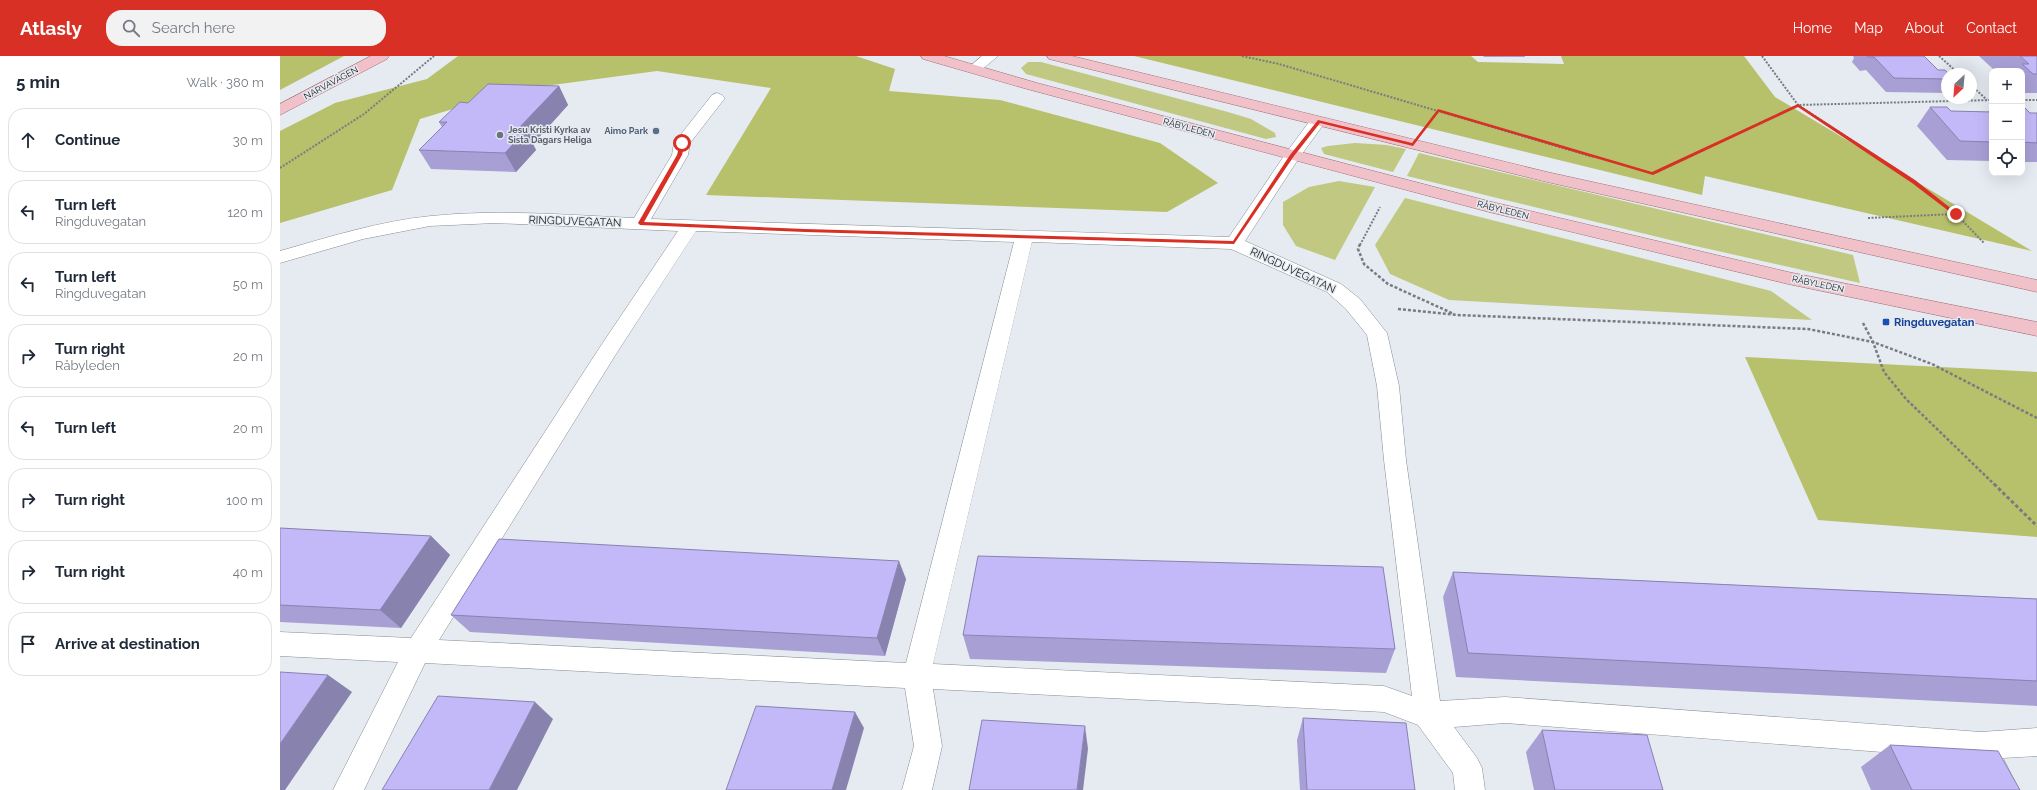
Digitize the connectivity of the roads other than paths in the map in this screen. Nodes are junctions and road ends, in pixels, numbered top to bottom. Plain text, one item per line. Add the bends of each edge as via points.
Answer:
1 (382, 56) edge
2 (928, 56) edge
3 (991, 56) edge
4 (1054, 56) edge
5 (974, 69) junction
6 (717, 98) dead end
7 (280, 110) edge
8 (1318, 121) junction
9 (1292, 156) junction
10 (640, 223) junction
11 (691, 225) junction
12 (1025, 236) junction
13 (1234, 243) junction
14 (280, 257) edge
15 (2037, 286) edge
16 (2037, 329) edge
17 (280, 644) edge
18 (417, 652) junction
19 (917, 675) junction
20 (1428, 715) junction
21 (2037, 742) edge
22 (1981, 746) junction
23 (348, 790) edge
24 (917, 790) edge
25 (1470, 790) edge
26 (2004, 790) edge

1 - 7 main road, NARVAVÄGEN
2 - 5 main road, RÅBYLEDEN
3 - 5 street
4 - 8 main road
5 - 9 main road, RÅBYLEDEN
6 - 10 street via 682,143 680,155
8 - 9 street
8 - 15 main road via 1675,206
9 - 13 street
9 - 16 main road, RÅBYLEDEN via 1489,207 1788,278
10 - 11 street, RINGDUVEGATAN
10 - 14 street, RINGDUVEGATAN via 495,218 430,221 361,234
11 - 12 street, RINGDUVEGATAN
11 - 18 street via 609,349
12 - 13 street, RINGDUVEGATAN
12 - 19 street
13 - 20 street, RINGDUVEGATAN via 1334,288 1353,304 1377,332 1388,386 1394,460
17 - 18 street
18 - 19 street
18 - 23 street
19 - 20 street via 1384,699
19 - 24 street via 928,746
20 - 22 street via 1505,710
20 - 25 street via 1467,768
21 - 22 street
22 - 26 street

